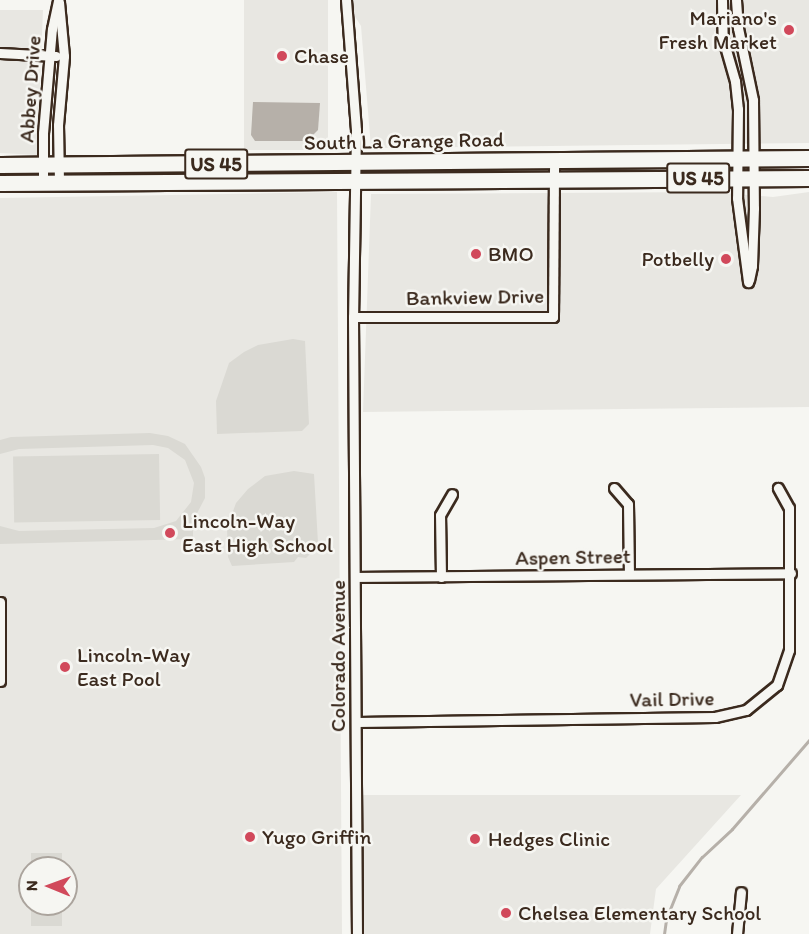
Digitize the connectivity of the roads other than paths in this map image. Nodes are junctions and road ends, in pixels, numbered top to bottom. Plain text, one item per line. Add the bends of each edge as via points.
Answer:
1 (58, 0) edge
2 (346, 0) edge
3 (722, 0) edge
4 (736, 0) edge
5 (723, 39) junction
6 (740, 39) junction
7 (0, 54) edge
8 (50, 56) junction
9 (64, 56) junction
10 (809, 158) edge
11 (737, 159) junction
12 (754, 159) junction
13 (554, 160) junction
14 (356, 163) junction
15 (0, 165) edge
16 (42, 165) junction
17 (58, 165) junction
18 (554, 178) junction
19 (737, 178) junction
20 (754, 178) junction
21 (809, 178) edge
22 (355, 180) junction
23 (43, 182) junction
24 (59, 182) junction
25 (0, 183) edge
26 (353, 317) junction
27 (614, 488) dead end
28 (778, 488) dead end
29 (452, 495) dead end
30 (791, 573) junction
31 (629, 574) junction
32 (356, 577) junction
33 (441, 577) junction
34 (0, 602) edge
35 (0, 681) edge
36 (357, 722) junction
37 (741, 892) dead end
38 (357, 934) edge
39 (737, 934) edge

1 - 8 street, Abbey Drive
1 - 9 street, Abbey Drive
2 - 14 street, Colorado Avenue
3 - 5 street
4 - 6 street
5 - 6 street
5 - 11 street via 735,81
6 - 12 street via 753,100
7 - 8 street
8 - 9 street
8 - 16 street, Abbey Drive
9 - 17 street, Abbey Drive
10 - 12 main road, South La Grange Road / US 45
11 - 12 main road, South La Grange Road / US 45
11 - 13 main road, South La Grange Road / US 45
11 - 19 street
12 - 20 street
13 - 14 main road, South La Grange Road / US 45
13 - 18 street, Bankview Drive
14 - 17 main road, South La Grange Road / US 45
14 - 22 street, Colorado Avenue
15 - 16 main road, South La Grange Road / US 45
16 - 17 main road, South La Grange Road / US 45
16 - 23 street, Abbey Drive
17 - 24 street, Abbey Drive
18 - 19 main road, South La Grange Road / US 45
18 - 22 main road, South La Grange Road / US 45
18 - 26 street, Bankview Drive via 554,317
19 - 20 main road, South La Grange Road / US 45
19 - 20 street via 748,282 752,266
20 - 21 main road, South La Grange Road / US 45
22 - 24 main road, South La Grange Road / US 45
22 - 26 street, Colorado Avenue
23 - 24 main road, South La Grange Road / US 45
23 - 25 main road, South La Grange Road / US 45
26 - 32 street, Colorado Avenue
27 - 31 street via 628,504
28 - 30 street, Vail Drive via 789,508
29 - 33 street via 440,515
30 - 31 street, Aspen Street
30 - 36 street, Vail Drive via 787,659 777,685 738,713 716,717
31 - 33 street, Aspen Street
32 - 33 street, Aspen Street
32 - 36 street, Colorado Avenue
34 - 35 street
36 - 38 street, Colorado Avenue
37 - 39 street

